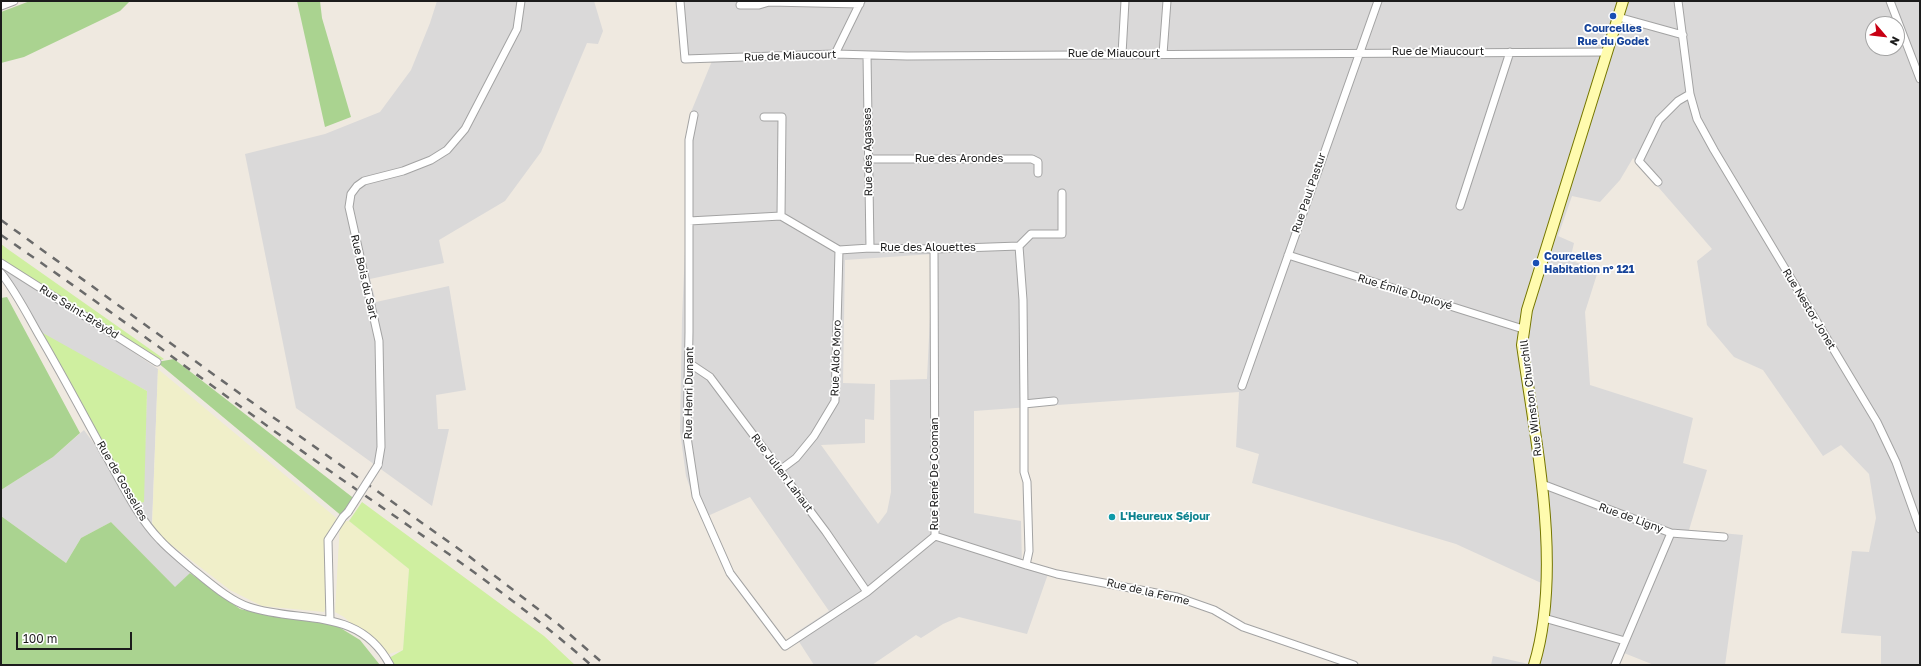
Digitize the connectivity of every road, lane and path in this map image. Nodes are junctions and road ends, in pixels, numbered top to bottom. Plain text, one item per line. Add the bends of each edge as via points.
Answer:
1 (14, 1) edge
2 (520, 1) edge
3 (680, 1) edge
4 (1125, 1) edge
5 (1167, 1) edge
6 (1378, 1) edge
7 (1623, 1) edge
8 (1678, 1) edge
9 (1890, 1) edge
10 (861, 2) edge
11 (740, 5) dead end
12 (1, 6) edge
13 (1618, 17) junction
14 (1683, 35) junction
15 (1510, 52) junction
16 (1608, 52) junction
17 (1358, 53) junction
18 (835, 54) junction
19 (1122, 54) junction
20 (1163, 54) junction
21 (867, 55) junction
22 (1920, 79) edge
23 (1690, 94) junction
24 (694, 115) dead end
25 (764, 117) dead end
26 (868, 159) junction
27 (1038, 173) dead end
28 (1658, 182) dead end
29 (1062, 193) dead end
30 (1460, 206) dead end
31 (781, 216) junction
32 (689, 221) junction
33 (1019, 246) junction
34 (870, 248) junction
35 (934, 249) junction
36 (839, 250) junction
37 (1288, 255) junction
38 (1, 263) edge
39 (1, 273) edge
40 (1523, 329) junction
41 (157, 362) dead end
42 (689, 363) junction
43 (1242, 386) dead end
44 (1054, 401) dead end
45 (1024, 404) junction
46 (780, 470) junction
47 (1542, 484) junction
48 (1920, 529) edge
49 (1671, 533) junction
50 (935, 536) junction
51 (1724, 537) dead end
52 (1026, 566) junction
53 (867, 592) junction
54 (1544, 618) junction
55 (330, 620) junction
56 (1625, 641) junction
57 (785, 646) joint
58 (390, 665) edge
59 (1354, 665) edge
60 (1534, 665) edge
61 (1615, 665) edge

1 - 12 street
2 - 55 street, Rue Bois du Sart, bridge via 517,29 465,129 447,150 403,171 364,181 351,194 350,214 379,340 381,447 378,465 328,540
3 - 18 street, Rue de Miaucourt via 685,58
4 - 19 street
5 - 20 street
6 - 17 street, Rue Paul Pastur
7 - 13 main road, Rue Winston Churchill
8 - 14 street, Rue Nestor Jonet
9 - 22 street
10 - 11 street via 769,2
10 - 18 street
13 - 14 street
13 - 16 main road, Rue Winston Churchill
14 - 23 street, Rue Nestor Jonet
15 - 16 street, Rue de Miaucourt
15 - 17 street, Rue de Miaucourt
15 - 30 street
16 - 40 main road, Rue Winston Churchill
17 - 20 street, Rue de Miaucourt
17 - 37 street, Rue Paul Pastur
18 - 21 street, Rue de Miaucourt
19 - 20 street, Rue de Miaucourt
19 - 21 street, Rue de Miaucourt
21 - 26 street, Rue des Agasses
23 - 28 street via 1678,101 1659,120 1639,161
23 - 48 street, Rue Nestor Jonet via 1697,119 1714,150 1877,422 1896,462
24 - 32 street, Rue Henri Dunant via 689,140
25 - 31 street via 782,117
26 - 27 street, Rue des Arondes via 1032,159 1038,162
26 - 34 street, Rue des Agasses
29 - 33 street via 1062,234 1031,234
31 - 32 street
31 - 36 street
32 - 42 street, Rue Henri Dunant
33 - 35 street, Rue des Alouettes
33 - 45 street via 1023,300
34 - 35 street, Rue des Alouettes
34 - 36 street, Rue des Alouettes
35 - 50 street, Rue René De Cooman
36 - 46 street, Rue Aldo Moro via 835,401 814,436 796,458
37 - 40 street, Rue Émile Duployé
37 - 43 street, Rue Paul Pastur
38 - 41 street, Rue Saint-Brèyôd
39 - 55 street, Rue de Gosselies via 139,515 160,541 191,568 240,603 275,613
40 - 47 main road, Rue Winston Churchill via 1522,345
42 - 46 street, Rue Julien Lahaut via 710,377
42 - 57 street, Rue Henri Dunant via 687,438 696,496 730,573
44 - 45 street
45 - 52 street via 1024,472 1027,482 1029,551
46 - 53 street, Rue Julien Lahaut
47 - 49 street, Rue de Ligny
47 - 54 main road, Rue Winston Churchill via 1546,559
49 - 51 street, Rue de Ligny
49 - 56 street
50 - 52 street, Rue de la Ferme
50 - 53 street, Rue René De Cooman
52 - 59 street, Rue de la Ferme via 1177,597 1214,610 1243,627
53 - 57 street, Rue René De Cooman
54 - 56 street
54 - 60 main road, Rue Winston Churchill
55 - 58 street, Rue de Gosselies via 361,632 385,655
56 - 61 street

